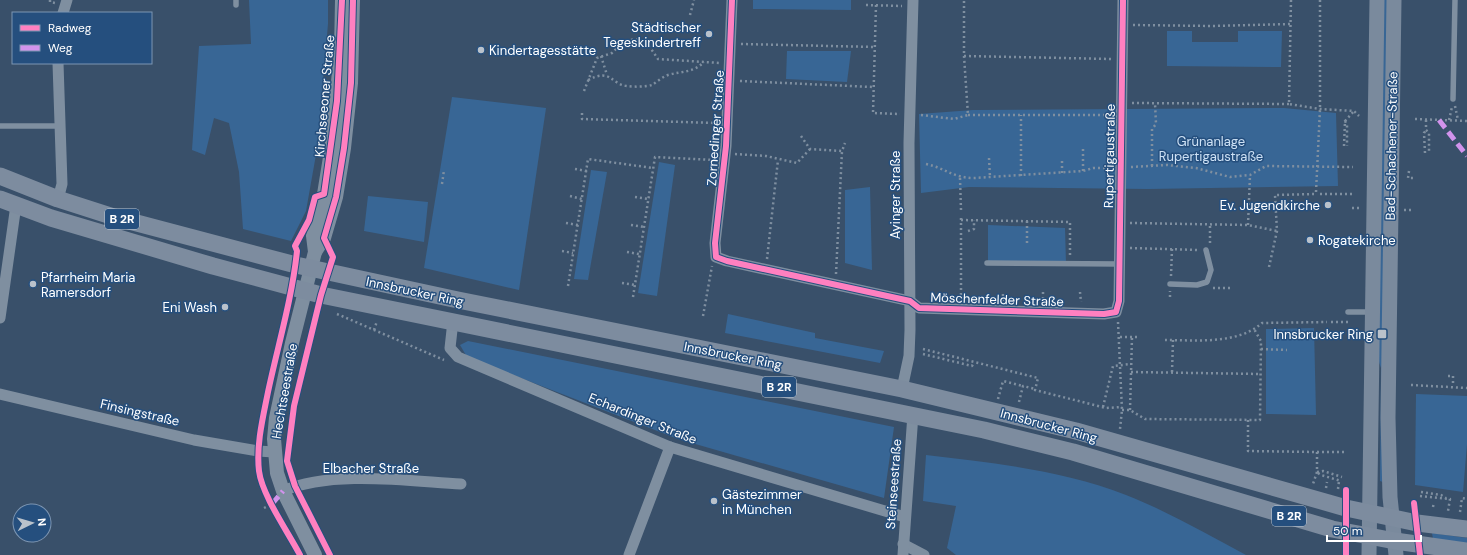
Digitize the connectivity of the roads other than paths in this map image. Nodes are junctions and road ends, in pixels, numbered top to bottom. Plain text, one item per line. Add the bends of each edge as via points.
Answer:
1 (67, 0) edge
2 (342, 0) edge
3 (353, 0) edge
4 (732, 0) edge
5 (1123, 0) edge
6 (1377, 0) edge
7 (1394, 0) edge
8 (1455, 0) edge
9 (913, 3) edge
10 (63, 12) edge
11 (58, 64) edge
12 (1453, 100) road end
13 (0, 126) edge
14 (61, 126) junction
15 (0, 176) edge
16 (0, 199) edge
17 (58, 199) junction
18 (16, 205) junction
19 (1206, 250) road end
20 (315, 252) junction
21 (716, 257) joint
22 (987, 263) dead end
23 (1119, 264) junction
24 (311, 268) junction
25 (1170, 284) road end
26 (305, 291) junction
27 (910, 301) junction
28 (1116, 312) joint
29 (1348, 312) dead end
30 (1372, 312) junction
31 (0, 318) edge
32 (453, 321) junction
33 (902, 389) junction
34 (0, 394) edge
35 (913, 414) junction
36 (670, 447) junction
37 (274, 452) junction
38 (461, 484) dead end
39 (283, 491) junction
40 (1369, 513) junction
41 (1392, 517) junction
42 (905, 518) junction
43 (1467, 528) edge
44 (1369, 536) junction
45 (1395, 548) edge
46 (903, 550) edge
47 (1467, 551) edge
48 (315, 555) edge
49 (629, 555) edge
50 (924, 555) edge
51 (1369, 555) edge

1 - 10 street
2 - 20 street, Kirchseeoner Straße via 337,101 324,194 313,236
3 - 20 street, Kirchseeoner Straße via 351,83 344,148 336,197 324,238
4 - 21 street, Zornedinger Straße via 728,123 715,243
5 - 23 street, Rupertigaustraße
6 - 30 main road, Bad-Schachener-Straße
7 - 41 main road, Bad-Schachener-Straße via 1388,403
8 - 12 lane
9 - 27 street, Ayinger Straße via 909,115
11 - 14 street
13 - 14 lane
14 - 17 street via 62,184
15 - 17 main road, Innsbrucker Ring / B 2R
16 - 18 main road, Innsbrucker Ring / B 2R
17 - 24 main road, Innsbrucker Ring / B 2R via 170,232
18 - 26 main road, Innsbrucker Ring / B 2R via 81,227
18 - 31 street
19 - 25 lane via 1211,270 1207,282 1198,285
20 - 24 street, Kirchseeoner Straße
21 - 27 street, Möschenfelder Straße
22 - 23 lane
23 - 28 street, Rupertigaustraße via 1119,301
24 - 26 street, Hechtseestraße
24 - 33 main road, Innsbrucker Ring / B 2R
26 - 32 main road, Innsbrucker Ring / B 2R
26 - 37 street, Hechtseestraße via 276,418
27 - 28 street, Möschenfelder Straße via 920,308 1104,314
27 - 33 street, Ayinger Straße via 909,356
29 - 30 lane
30 - 40 main road, Bad-Schachener-Straße
32 - 35 main road, Innsbrucker Ring / B 2R
32 - 36 street, Echardinger Straße via 450,348 458,357
33 - 40 main road, Innsbrucker Ring / B 2R via 1076,431
34 - 37 street, Finsingstraße via 194,440 258,452
35 - 42 street, Steinseestraße
35 - 44 main road, Innsbrucker Ring / B 2R via 1073,452 1332,529
36 - 42 street, Echardinger Straße
36 - 49 street
37 - 39 street, Hechtseestraße via 276,473
38 - 39 street, Elbacher Straße via 388,479 332,480 295,486
39 - 48 street, Hechtseestraße
40 - 41 main road, Innsbrucker Ring / B 2R
40 - 44 main road, Bad-Schachener-Straße
41 - 43 main road, Innsbrucker Ring / B 2R via 1425,524
41 - 45 main road, Bad-Schachener-Straße
42 - 46 street, Steinseestraße
44 - 45 main road, Innsbrucker Ring / B 2R
44 - 51 main road, Bad-Schachener-Straße
45 - 47 main road, Innsbrucker Ring / B 2R
46 - 50 street

